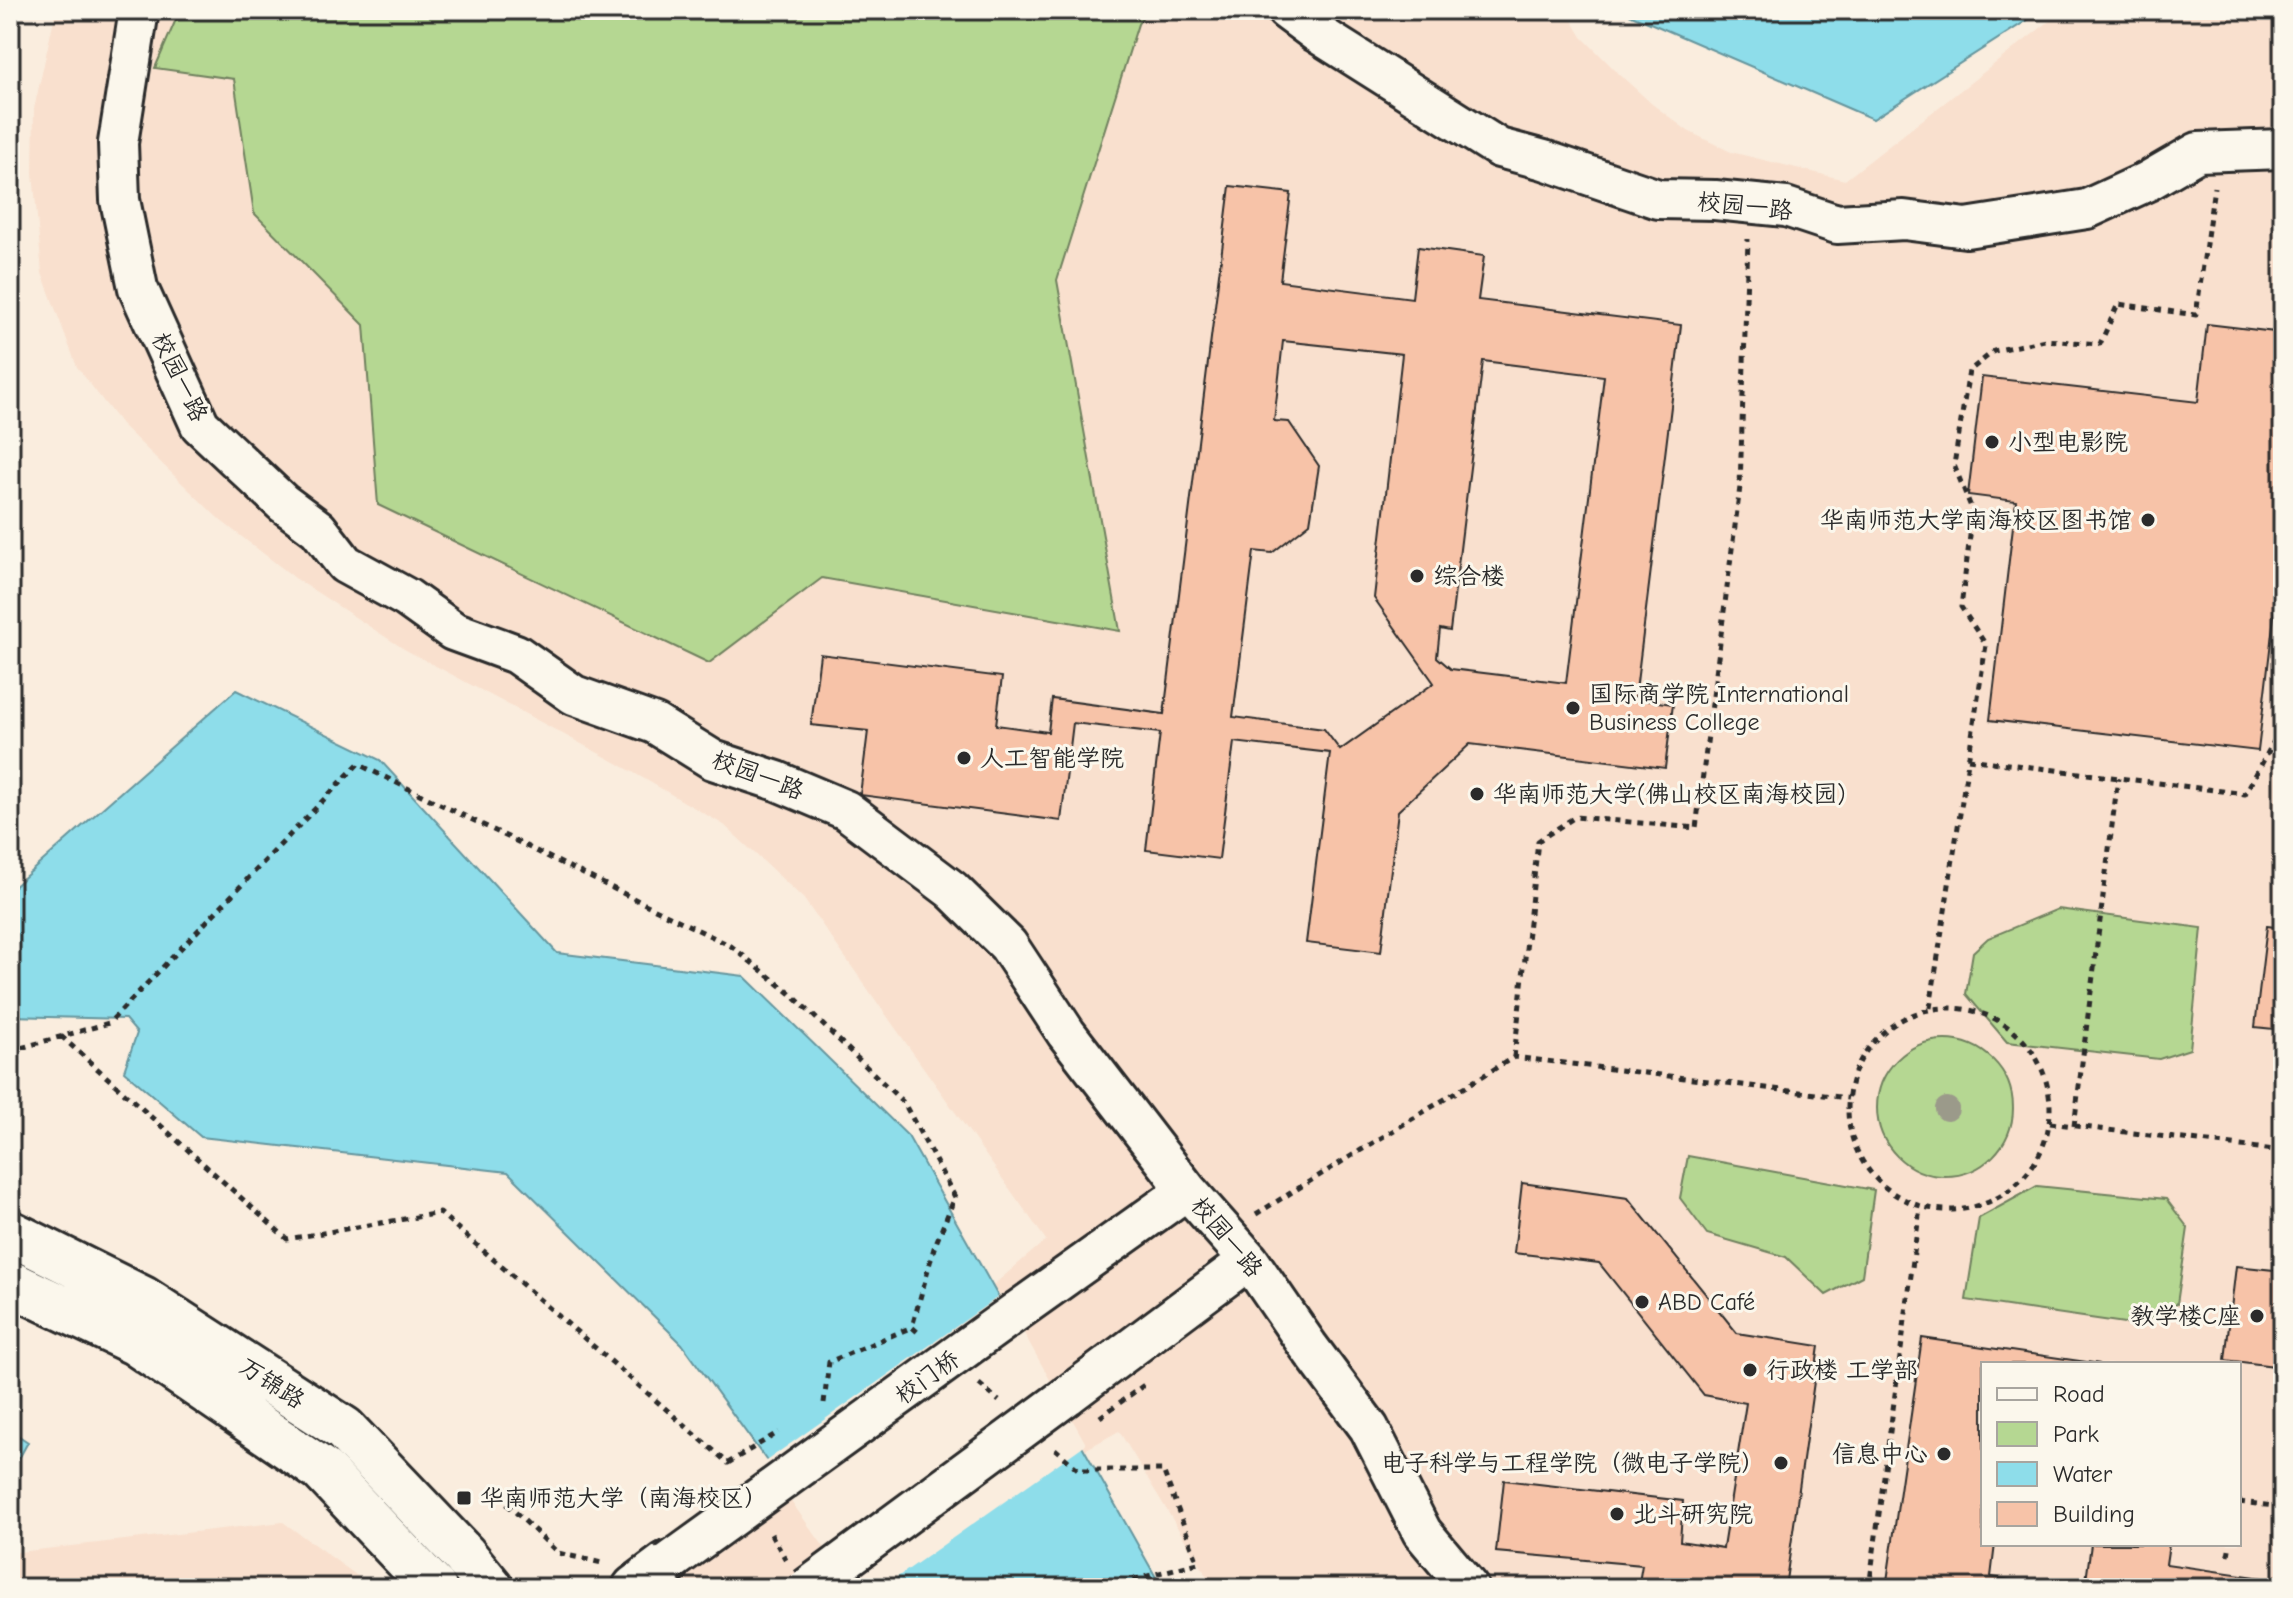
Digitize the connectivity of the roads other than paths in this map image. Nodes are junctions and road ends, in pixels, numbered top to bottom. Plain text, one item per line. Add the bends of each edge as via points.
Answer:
1 (139, 10) edge
2 (1286, 10) edge
3 (2283, 149) edge
4 (1187, 1190) junction
5 (10, 1233) edge
6 (1237, 1247) junction
7 (10, 1283) edge
8 (635, 1572) edge
9 (434, 1588) edge
10 (491, 1588) edge
11 (807, 1588) edge
12 (1469, 1588) edge

1 - 4 street, 校园一路 via 118,143 120,200 138,288 200,425 318,529 345,564 453,631 516,654 574,695 655,724 713,760 846,810 952,890 1008,945 1066,1033
2 - 3 street, 校园一路 via 1499,148 1658,199 1786,207 1837,224 1904,220 1966,228 2087,209 2198,152
4 - 6 street, 校园一路
4 - 8 street, 校门桥, bridge
5 - 10 street, 万锦路 via 143,1299 344,1429
6 - 11 street, bridge via 1067,1396
6 - 12 street, 校园一路 via 1369,1428 1422,1532
7 - 9 street, 万锦路 via 136,1343 322,1470

